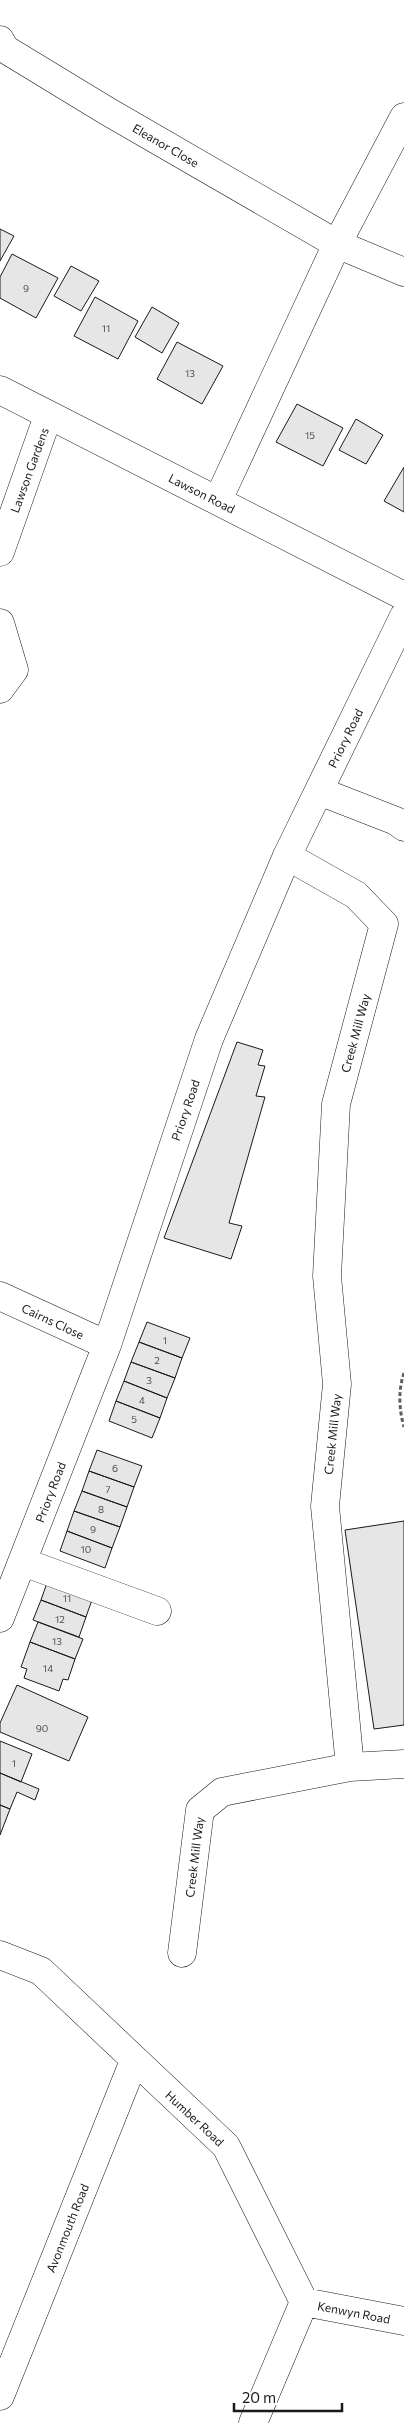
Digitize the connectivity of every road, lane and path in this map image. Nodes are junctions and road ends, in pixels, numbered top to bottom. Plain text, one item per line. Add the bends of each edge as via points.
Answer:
1 (0, 40) edge
2 (404, 117) edge
3 (337, 244) junction
4 (404, 272) edge
5 (0, 390) edge
6 (48, 416) junction
7 (218, 500) junction
8 (0, 552) edge
9 (404, 596) edge
10 (404, 616) edge
11 (0, 623) edge
12 (0, 689) edge
13 (319, 791) junction
14 (404, 827) edge
15 (287, 856) junction
16 (0, 1296) edge
17 (107, 1345) junction
18 (404, 1373) edge
19 (404, 1427) edge
20 (23, 1562) junction
21 (157, 1611) dead end
22 (0, 1618) edge
23 (404, 1764) edge
24 (350, 1767) junction
25 (182, 1953) dead end
26 (0, 1955) edge
27 (134, 2062) junction
28 (304, 2302) junction
29 (404, 2321) edge
30 (0, 2396) edge
31 (253, 2423) edge

1 - 3 street, Eleanor Close via 5,48 106,111
2 - 3 street
3 - 4 street, Eleanor Close
3 - 7 street
5 - 6 street, Lawson Road
6 - 7 street, Lawson Road
6 - 8 street, Lawson Gardens
7 - 9 street, Lawson Road
10 - 13 street, Priory Road
11 - 12 street via 14,670
13 - 14 street
13 - 15 street, Priory Road
15 - 17 street, Priory Road via 209,1038
15 - 24 street, Creek Mill Way via 356,895 384,924 336,1104 327,1276 337,1384 325,1506
16 - 17 street, Cairns Close
17 - 20 street, Priory Road
18 - 19 path via 401,1415
20 - 21 street
20 - 22 street, Priory Road
23 - 24 street
24 - 25 street, Creek Mill Way via 222,1792 200,1810
26 - 27 street, Humber Road via 40,1971
27 - 28 street, Humber Road via 226,2146
27 - 30 street, Avonmouth Road
28 - 29 street, Kenwyn Road
28 - 31 street

